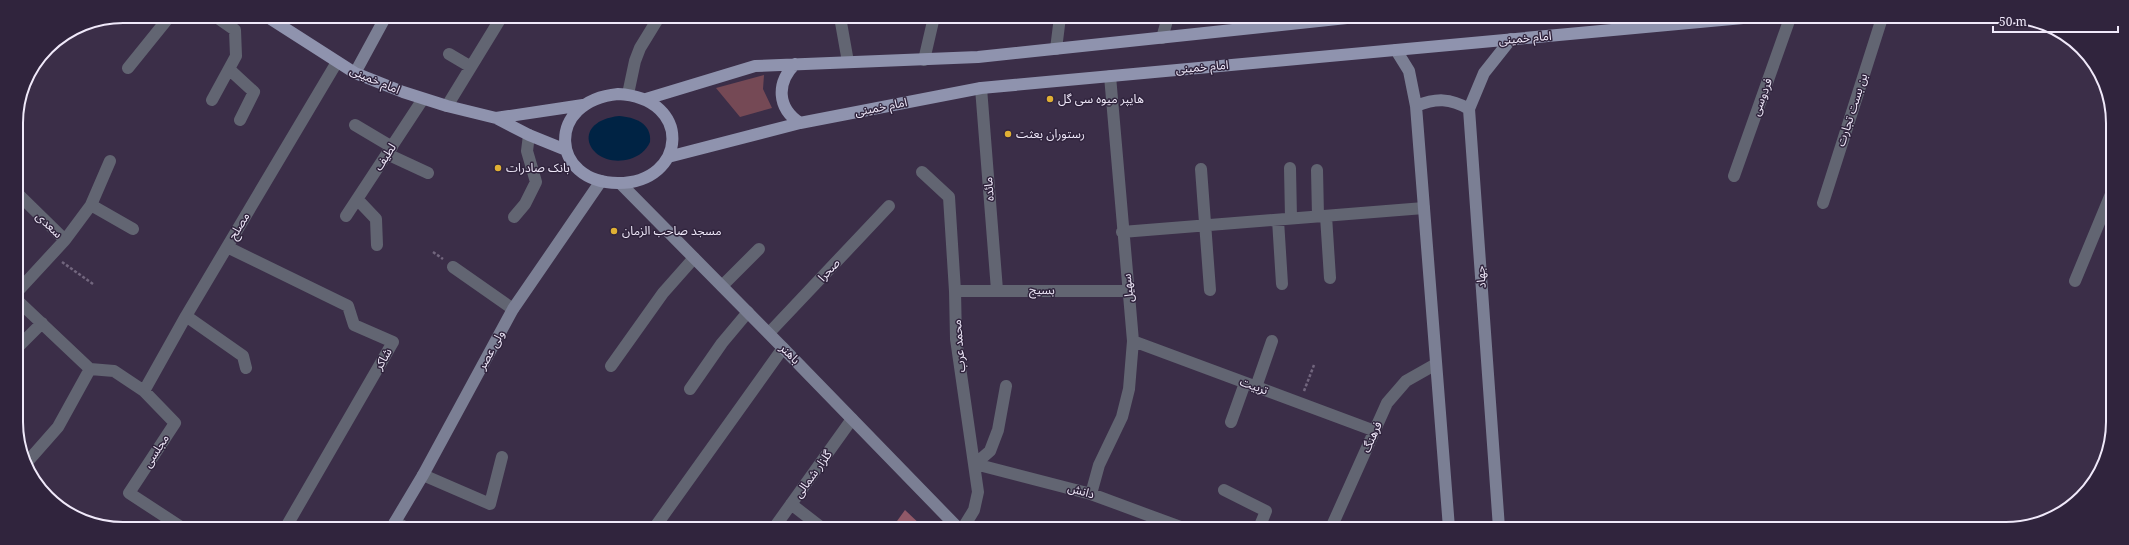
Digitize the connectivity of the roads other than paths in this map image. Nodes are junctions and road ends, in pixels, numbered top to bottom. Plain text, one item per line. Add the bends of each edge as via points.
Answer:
1 (164, 23) edge
2 (225, 23) edge
3 (277, 23) edge
4 (382, 23) edge
5 (498, 23) edge
6 (655, 23) edge
7 (841, 23) edge
8 (933, 23) edge
9 (1059, 23) edge
10 (1166, 23) edge
11 (1301, 23) edge
12 (1688, 23) edge
13 (1788, 23) edge
14 (1880, 23) edge
15 (1162, 38) junction
16 (1511, 39) junction
17 (1056, 49) junction
18 (1396, 50) junction
19 (449, 54) dead end
20 (924, 60) junction
21 (336, 62) junction
22 (848, 62) junction
23 (795, 64) junction
24 (471, 67) junction
25 (128, 68) dead end
26 (230, 70) junction
27 (355, 73) junction
28 (1110, 76) junction
29 (981, 88) junction
30 (628, 94) junction
31 (423, 99) junction
32 (646, 99) junction
33 (212, 100) dead end
34 (583, 105) junction
35 (446, 106) junction
36 (1416, 106) junction
37 (1469, 109) junction
38 (496, 118) junction
39 (240, 120) dead end
40 (800, 123) junction
41 (356, 125) dead end
42 (529, 135) junction
43 (566, 150) junction
44 (389, 151) junction
45 (668, 157) junction
46 (110, 162) dead end
47 (1290, 168) dead end
48 (1202, 169) dead end
49 (1317, 170) dead end
50 (922, 172) dead end
51 (428, 173) dead end
52 (1734, 176) dead end
53 (601, 181) junction
54 (620, 183) junction
55 (23, 199) edge
56 (357, 199) junction
57 (1823, 203) dead end
58 (91, 205) junction
59 (889, 206) dead end
60 (2106, 206) edge
61 (1424, 208) junction
62 (346, 216) dead end
63 (1322, 216) junction
64 (514, 217) dead end
65 (1291, 218) junction
66 (1278, 220) junction
67 (1207, 225) junction
68 (133, 229) dead end
69 (1122, 232) junction
70 (65, 240) junction
71 (377, 245) dead end
72 (227, 247) junction
73 (759, 249) dead end
74 (694, 258) junction
75 (452, 267) dead end
76 (1330, 278) dead end
77 (2075, 282) dead end
78 (1282, 284) dead end
79 (23, 285) edge
80 (722, 286) junction
81 (997, 290) junction
82 (1210, 290) dead end
83 (955, 291) junction
84 (1128, 291) junction
85 (23, 306) edge
86 (513, 309) junction
87 (748, 312) junction
88 (186, 316) junction
89 (42, 323) junction
90 (769, 333) junction
91 (1133, 341) junction
92 (1272, 341) dead end
93 (23, 342) edge
94 (783, 348) junction
95 (1436, 364) junction
96 (611, 366) dead end
97 (246, 368) dead end
98 (90, 369) junction
99 (1250, 385) junction
100 (1006, 386) dead end
101 (690, 388) dead end
102 (144, 391) junction
103 (852, 420) junction
104 (1231, 422) dead end
105 (1375, 431) junction
106 (502, 457) dead end
107 (30, 459) edge
108 (975, 464) junction
109 (423, 475) junction
110 (1224, 490) dead end
111 (1091, 494) junction
112 (791, 504) junction
113 (171, 522) edge
114 (289, 522) edge
115 (399, 522) edge
116 (659, 522) edge
117 (778, 522) edge
118 (814, 522) edge
119 (952, 522) edge
120 (967, 522) edge
121 (1167, 522) edge
122 (1261, 522) edge
123 (1334, 522) edge
124 (1449, 522) edge
125 (1499, 522) edge

1 - 25 street
2 - 26 street via 235,30 236,56
3 - 21 main road, امام خمینی
4 - 27 main road
5 - 24 street
6 - 30 street via 640,48
7 - 22 street
8 - 20 street
9 - 17 street
10 - 15 street
11 - 15 main road
12 - 16 main road, امام خمینی
13 - 52 street, فردوسی
14 - 57 street, بن بست تجارت
15 - 17 main road
16 - 18 main road, امام خمینی
16 - 37 main road, جهاد via 1484,73
17 - 20 main road via 978,58
18 - 28 main road, امام خمینی
18 - 36 main road via 1409,71
19 - 24 street
20 - 22 main road
21 - 27 main road, امام خمینی
21 - 72 street, مصلح
22 - 23 main road
23 - 32 main road via 755,66
23 - 40 main road via 783,80 781,95 785,109
24 - 35 street
26 - 33 street
26 - 39 street via 254,92
27 - 31 main road, امام خمینی
28 - 29 main road, امام خمینی
28 - 69 street, سهیل
29 - 40 main road, امام خمینی
29 - 81 street, مائده
30 - 32 main road
30 - 34 main road via 600,96
31 - 35 main road, امام خمینی
31 - 44 street, لطیف
32 - 45 main road via 661,110 672,127 672,148
34 - 38 main road, امام خمینی
34 - 43 main road via 570,119 566,129
35 - 38 main road, امام خمینی
36 - 37 main road via 1443,99 1457,102
36 - 61 main road
37 - 125 main road, جهاد
38 - 42 main road, امام خمینی
40 - 45 main road, امام خمینی
41 - 44 street
42 - 43 main road, امام خمینی
42 - 64 street via 527,151 536,182 525,204
43 - 53 main road via 577,167
44 - 51 street
44 - 56 street, لطیف
45 - 54 main road via 647,177
46 - 58 street
47 - 65 street
48 - 67 street
49 - 63 street
50 - 83 street, محمد عرب via 950,197
53 - 54 main road
53 - 86 main road, ولی عصر
54 - 74 main road, باهنر
55 - 70 street, سعدی
56 - 62 street, لطیف
56 - 71 street via 376,219
58 - 68 street
58 - 70 street
59 - 90 street, صحرا
60 - 77 street
61 - 63 street
61 - 95 main road
63 - 65 street
63 - 76 street
65 - 66 street
66 - 67 street
66 - 78 street
67 - 69 street
67 - 82 street
69 - 84 street, سهیل
70 - 79 street, سعدی
72 - 88 street, مصلح
72 - 114 street, شاکر via 348,306 354,325 393,342
73 - 80 street
74 - 80 main road, باهنر
74 - 96 street via 663,293
75 - 86 street
80 - 87 main road, باهنر
81 - 83 street, بسیج
81 - 84 street, بسیج
83 - 108 street, محمد عرب via 956,340
84 - 91 street, سهیل
85 - 89 street
86 - 109 main road, ولی عصر
87 - 90 main road, باهنر
87 - 101 street
88 - 97 street via 243,356
88 - 102 street, مصلح
89 - 93 street
89 - 98 street
90 - 94 main road, باهنر
91 - 99 street, تربیت
91 - 111 street, سهیل via 1129,389 1122,417 1099,465
92 - 99 street
94 - 103 main road, باهنر
94 - 116 street
95 - 105 street, فرهنگ via 1406,381 1387,403
95 - 124 main road
98 - 102 street, مجلسی via 114,371
98 - 107 street via 58,427
99 - 104 street
99 - 105 street, تربیت
100 - 108 street via 998,430 990,451
102 - 113 street, مجلسی via 175,422 129,493
103 - 112 street, گلزار شمالی
103 - 119 main road, باهنر
105 - 123 street, فرهنگ
106 - 109 street via 490,504
108 - 111 street, دانش
108 - 120 street, محمد عرب via 978,492 974,510
109 - 115 main road, ولی عصر
110 - 122 street via 1266,511
111 - 121 street, دانش
112 - 117 street, گلزار شمالی
112 - 118 street

